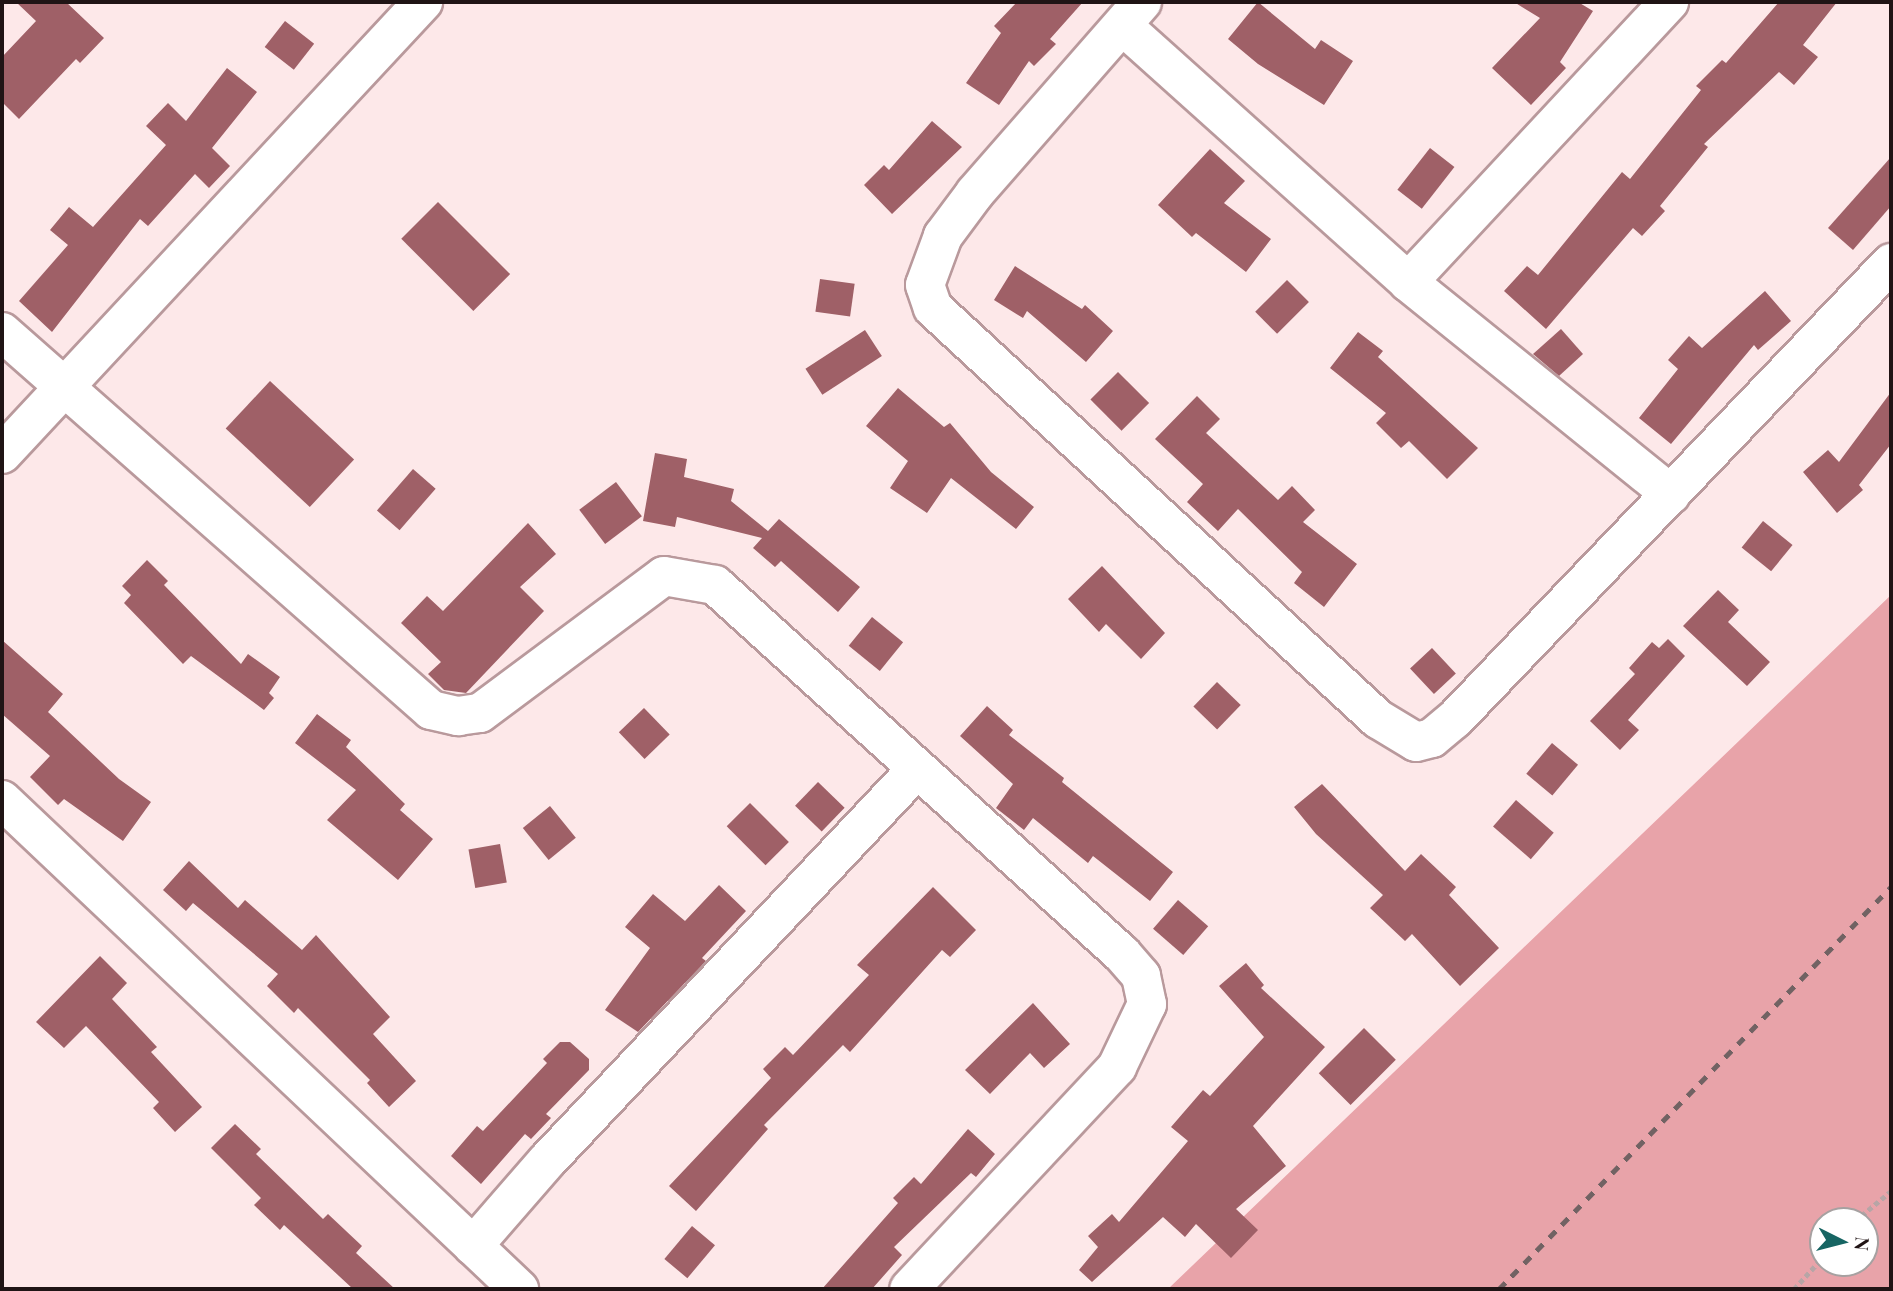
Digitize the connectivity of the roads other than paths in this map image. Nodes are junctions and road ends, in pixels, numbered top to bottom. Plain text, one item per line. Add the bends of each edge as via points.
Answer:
1 (423, 2) edge
2 (1669, 2) edge
3 (1132, 14) edge
4 (1891, 263) edge
5 (1408, 282) junction
6 (2, 332) edge
7 (64, 385) junction
8 (2, 454) edge
9 (1671, 495) junction
10 (917, 769) junction
11 (2, 800) edge
12 (473, 1247) junction
13 (519, 1289) edge
14 (909, 1289) edge

1 - 7 street
2 - 5 street
3 - 5 street
3 - 9 street via 975,193 943,236 925,285 933,308 1378,719 1416,743 1432,738
4 - 9 street
5 - 9 street
6 - 7 street
7 - 8 street
7 - 10 street via 154,471 431,710 458,716 480,713 664,576 688,577 715,586
10 - 12 street via 547,1161
10 - 14 street via 1122,954 1141,976 1147,1004 1117,1067
11 - 12 street
12 - 13 street

